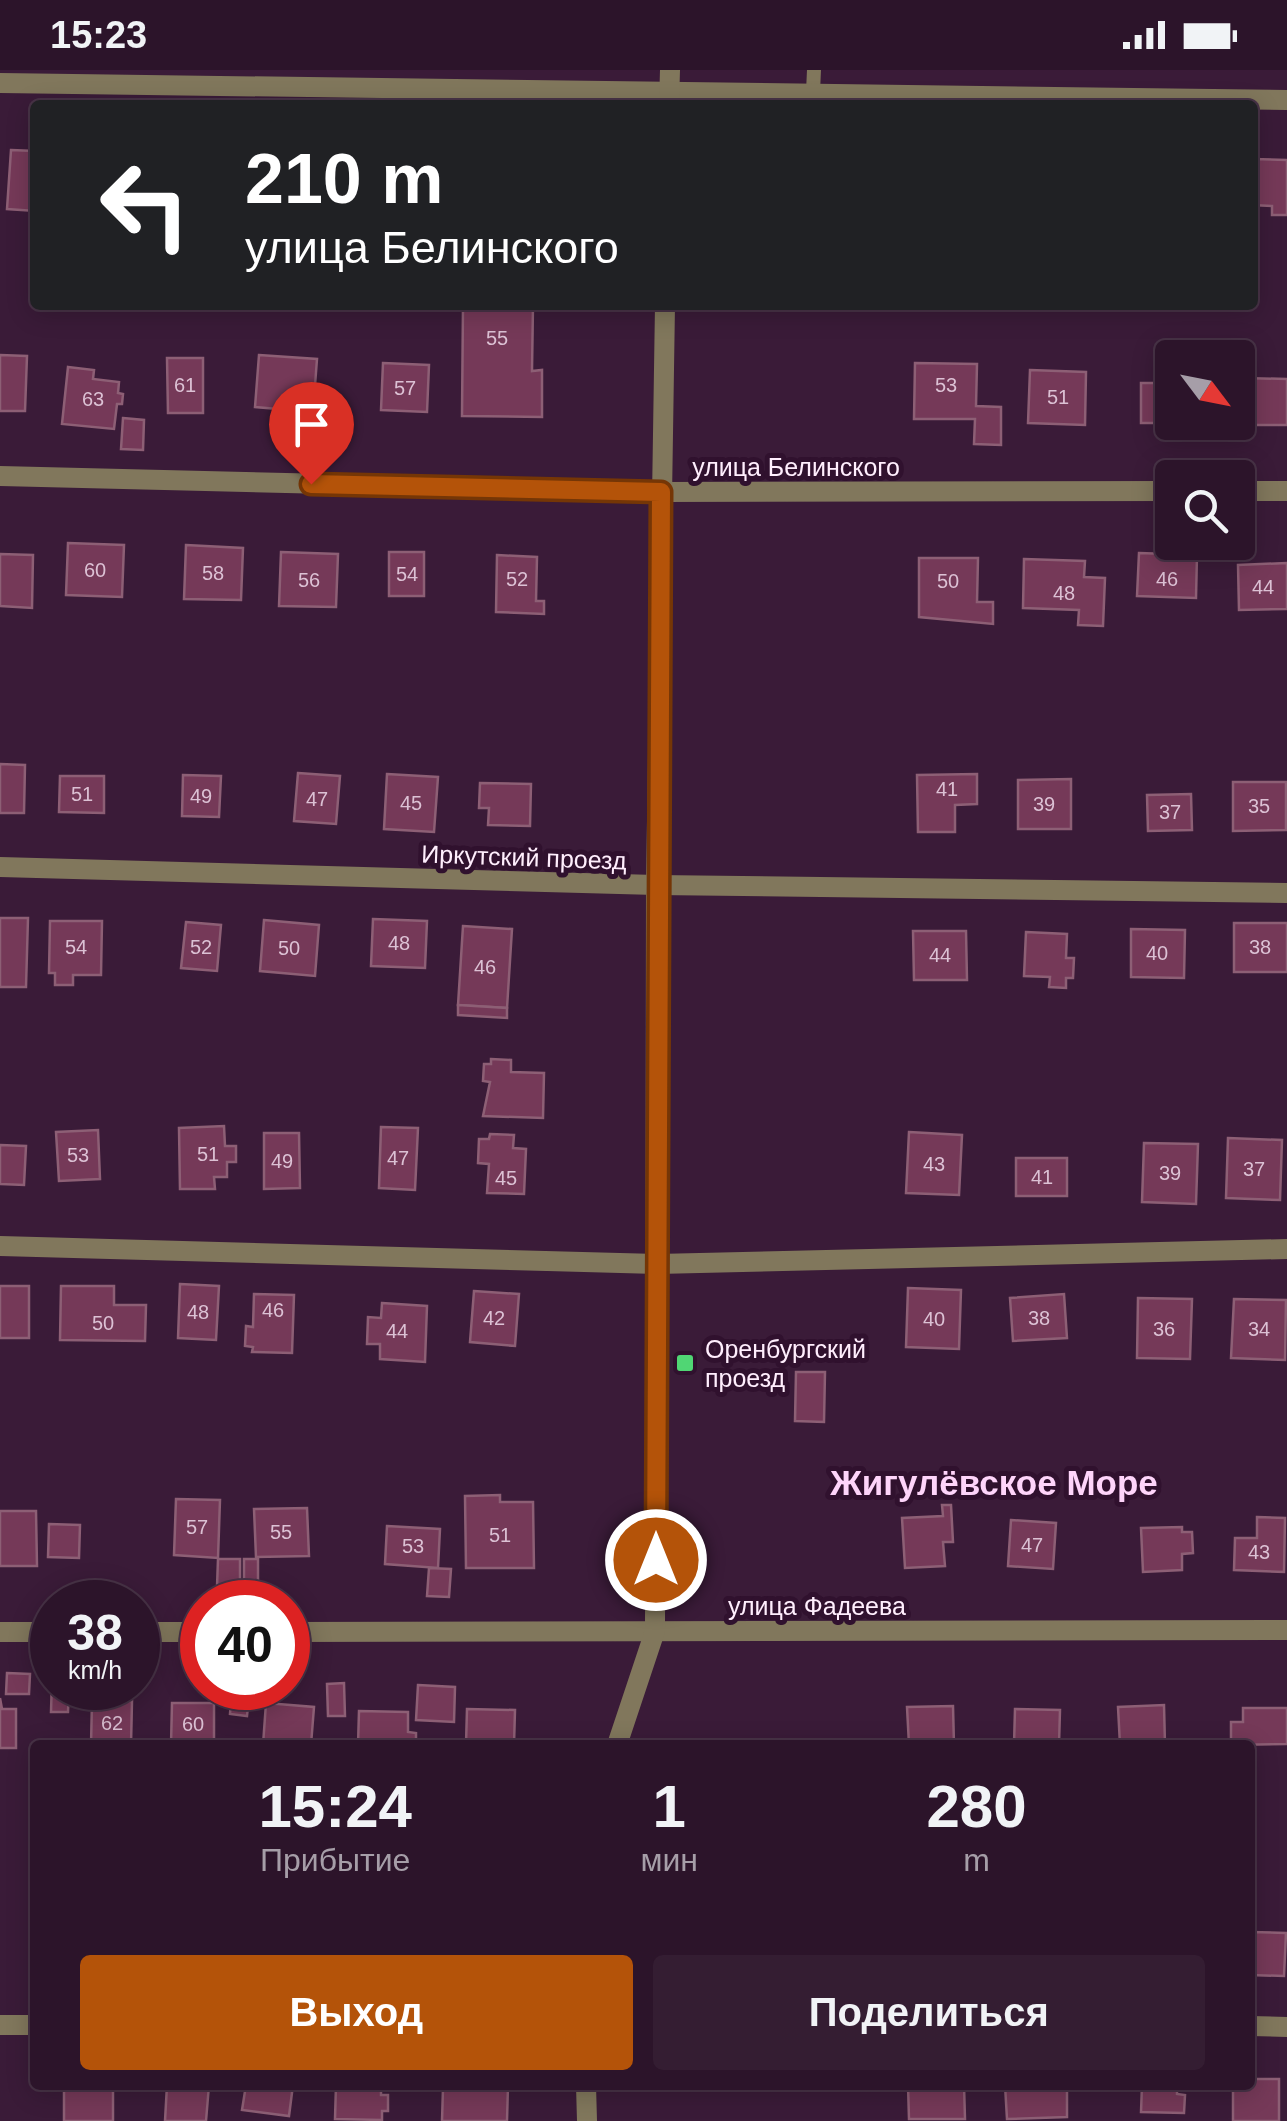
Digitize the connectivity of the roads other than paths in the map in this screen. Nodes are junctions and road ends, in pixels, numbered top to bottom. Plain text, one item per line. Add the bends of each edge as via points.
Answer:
1 (814, 70) edge
2 (0, 83) edge
3 (669, 88) edge
4 (813, 92) junction
5 (1287, 100) edge
6 (665, 310) edge
7 (0, 476) edge
8 (1155, 491) edge
9 (1255, 491) edge
10 (1287, 491) edge
11 (661, 492) junction
12 (0, 866) edge
13 (656, 886) junction
14 (1287, 893) edge
15 (0, 1246) edge
16 (1287, 1250) edge
17 (657, 1264) junction
18 (1287, 1630) edge
19 (655, 1631) junction
20 (0, 1632) edge
21 (30, 1632) edge
22 (310, 1632) edge
23 (619, 1740) edge
24 (0, 2025) edge
25 (30, 2025) edge
26 (1255, 2026) edge
27 (1287, 2026) edge
28 (586, 2090) edge
29 (587, 2121) edge

1 - 4 lane
2 - 3 street
3 - 4 street
4 - 5 street
6 - 11 street
7 - 11 street, улица Белинского
8 - 11 street, улица Белинского
9 - 10 street
11 - 13 street
12 - 13 street, Иркутский проезд
13 - 14 street, Иркутский проезд
13 - 17 street
15 - 17 street
16 - 17 street
17 - 19 street
18 - 19 street, улица Фадеева
19 - 22 street, улица Фадеева
19 - 23 street
20 - 21 street
24 - 25 street
26 - 27 street
28 - 29 street

